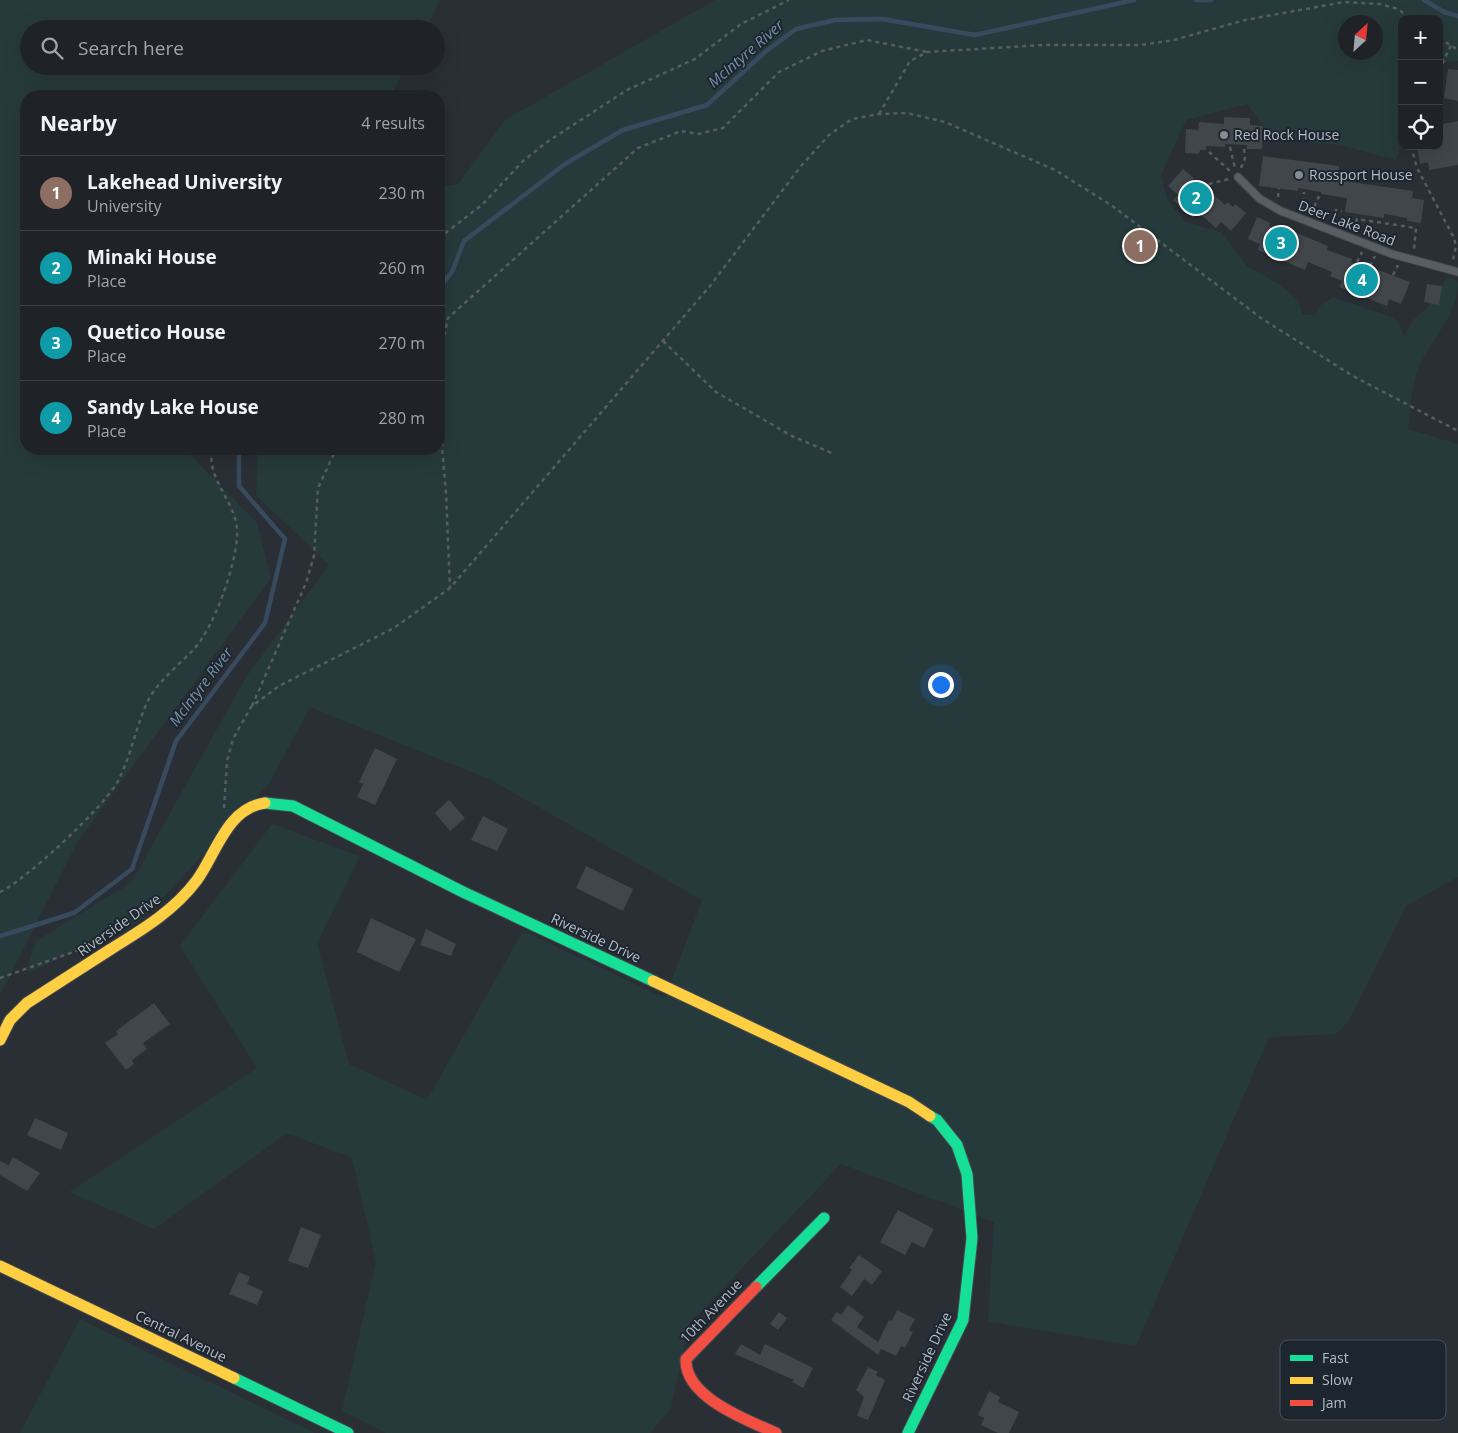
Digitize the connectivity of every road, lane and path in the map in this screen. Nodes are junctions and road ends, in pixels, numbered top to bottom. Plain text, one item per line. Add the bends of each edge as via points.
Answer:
1 (789, 0) edge
2 (1405, 15) edge
3 (1443, 41) edge
4 (1451, 46) junction
5 (1458, 50) edge
6 (927, 52) junction
7 (1443, 63) edge
8 (879, 114) junction
9 (1230, 147) dead end
10 (1244, 147) dead end
11 (1412, 150) edge
12 (1208, 152) dead end
13 (1238, 177) junction
14 (1201, 186) dead end
15 (1304, 192) dead end
16 (1319, 196) dead end
17 (1342, 211) dead end
18 (1389, 218) dead end
19 (1402, 219) dead end
20 (1304, 221) junction
21 (1388, 224) junction
22 (1402, 226) junction
23 (1328, 230) junction
24 (445, 233) edge
25 (1349, 238) junction
26 (1413, 260) junction
27 (1454, 270) edge
28 (445, 332) edge
29 (663, 341) junction
30 (1458, 431) edge
31 (834, 454) dead end
32 (212, 455) edge
33 (333, 455) edge
34 (443, 455) edge
35 (450, 588) junction
36 (252, 707) junction
37 (223, 834) junction
38 (0, 892) edge
39 (83, 948) dead end
40 (0, 978) edge
41 (0, 1040) edge
42 (824, 1218) dead end
43 (0, 1266) edge
44 (348, 1433) edge
45 (776, 1433) edge
46 (908, 1433) edge

1 - 24 path via 741,24 695,59 627,90 547,142 523,161 483,204
2 - 6 path via 1380,4 1344,2 1245,20 1174,40 1142,45 1044,45
3 - 4 path
4 - 5 path
4 - 7 path
6 - 8 path via 910,61
6 - 28 path via 867,40 822,51 779,72 723,128 698,134 681,131 638,148 448,318
8 - 29 path via 852,119 829,135
8 - 30 path via 907,113 945,122 1055,170 1111,205 1261,318 1353,376
9 - 13 path
10 - 13 path via 1245,159
11 - 27 path via 1417,168 1454,238
12 - 13 path
13 - 14 path
13 - 20 lane, Deer Lake Road via 1260,199
15 - 20 path
16 - 20 path
17 - 23 path via 1336,210
18 - 21 path
19 - 22 path
20 - 23 lane, Deer Lake Road
21 - 22 path
21 - 25 path via 1357,219
22 - 26 path via 1416,228
23 - 25 lane, Deer Lake Road
25 - 26 lane, Deer Lake Road
26 - 27 lane, Deer Lake Road
29 - 31 path via 716,392 792,436
29 - 35 path
32 - 38 path via 213,473 235,516 237,538 218,607 196,647 150,696 118,782 90,815 44,859
33 - 36 path via 318,488 314,556 306,583
34 - 35 path
35 - 36 path via 394,628 279,686
36 - 37 path via 233,739 227,761
37 - 41 street, Riverside Drive via 197,880 176,903 149,925 27,1002 10,1020
37 - 46 street, Riverside Drive via 239,815 264,803 293,806 462,892 909,1102 937,1120 957,1145 967,1174 972,1238 963,1320
39 - 40 path
42 - 45 street, 10th Avenue via 686,1359 686,1372 695,1386 720,1406
43 - 44 street, Central Avenue

